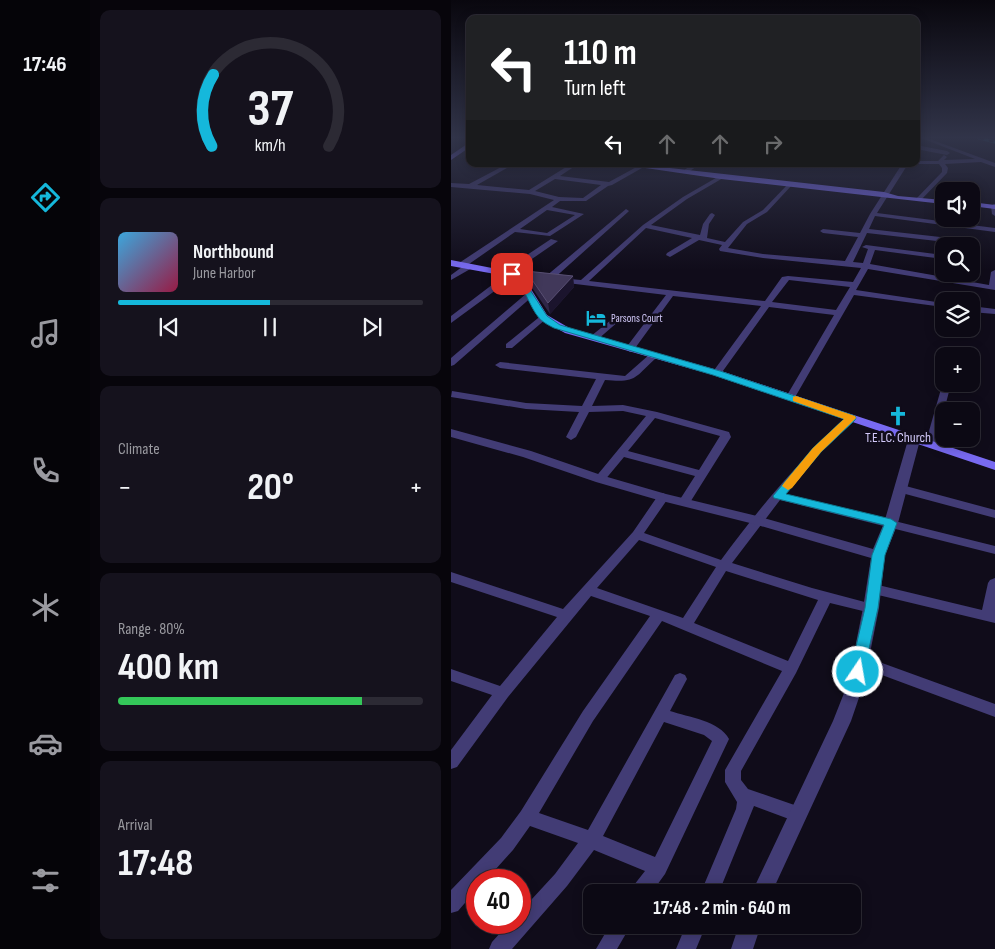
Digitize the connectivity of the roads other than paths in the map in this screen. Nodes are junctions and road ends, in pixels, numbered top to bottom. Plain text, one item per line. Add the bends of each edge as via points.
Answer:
1 (477, 182) edge
2 (546, 182) edge
3 (593, 182) edge
4 (614, 182) edge
5 (712, 182) edge
6 (773, 182) edge
7 (893, 182) edge
8 (935, 182) edge
9 (606, 184) junction
10 (790, 184) junction
11 (451, 185) edge
12 (470, 186) junction
13 (530, 192) junction
14 (885, 194) junction
15 (559, 200) junction
16 (918, 200) junction
17 (935, 201) edge
18 (980, 205) edge
19 (995, 206) edge
20 (547, 208) junction
21 (626, 211) dead end
22 (873, 214) junction
23 (995, 214) edge
24 (712, 216) dead end
25 (645, 226) junction
26 (514, 230) junction
27 (995, 230) edge
28 (823, 231) dead end
29 (977, 233) dead end
30 (864, 234) junction
31 (995, 236) edge
32 (701, 237) junction
33 (935, 240) edge
34 (554, 241) dead end
35 (726, 244) junction
36 (857, 245) junction
37 (873, 248) junction
38 (670, 255) dead end
39 (935, 255) edge
40 (849, 264) junction
41 (461, 265) edge
42 (866, 266) junction
43 (995, 272) edge
44 (512, 275) junction
45 (935, 275) edge
46 (451, 278) edge
47 (548, 279) junction
48 (974, 282) edge
49 (582, 283) junction
50 (994, 288) edge
51 (852, 289) junction
52 (671, 293) junction
53 (530, 295) junction
54 (767, 304) junction
55 (935, 304) edge
56 (980, 310) edge
57 (995, 312) edge
58 (838, 313) junction
59 (543, 318) junction
60 (451, 320) edge
61 (616, 320) dead end
62 (593, 338) junction
63 (509, 346) dead end
64 (629, 349) junction
65 (653, 356) junction
66 (451, 363) edge
67 (499, 366) dead end
68 (717, 373) junction
69 (602, 377) junction
70 (944, 392) edge
71 (452, 394) edge
72 (791, 397) junction
73 (587, 409) junction
74 (653, 414) junction
75 (851, 418) junction
76 (451, 433) edge
77 (571, 437) dead end
78 (914, 440) junction
79 (930, 445) junction
80 (622, 453) junction
81 (995, 466) edge
82 (701, 474) junction
83 (600, 479) junction
84 (902, 489) junction
85 (779, 496) junction
86 (663, 497) junction
87 (685, 501) junction
88 (995, 514) edge
89 (757, 520) junction
90 (891, 523) junction
91 (637, 535) junction
92 (995, 550) edge
93 (878, 555) junction
94 (723, 566) junction
95 (451, 576) edge
96 (995, 583) edge
97 (874, 589) junction
98 (588, 590) junction
99 (826, 598) junction
100 (871, 608) junction
101 (659, 614) junction
102 (567, 615) junction
103 (991, 617) edge
104 (687, 625) junction
105 (860, 661) junction
106 (791, 669) junction
107 (451, 675) edge
108 (679, 678) dead end
109 (503, 693) junction
110 (995, 711) edge
111 (661, 716) junction
112 (451, 762) edge
113 (743, 795) junction
114 (797, 814) junction
115 (527, 817) junction
116 (591, 840) junction
117 (659, 868) junction
118 (647, 884) edge
119 (713, 884) edge
120 (766, 884) edge
121 (451, 904) edge
122 (615, 934) edge
123 (692, 934) edge
124 (747, 934) edge
125 (499, 949) edge
126 (605, 949) edge
127 (686, 949) edge
128 (742, 949) edge

1 - 12 street
2 - 13 street
3 - 9 street
4 - 9 street
5 - 25 street
6 - 10 main road
7 - 14 street
8 - 16 street
9 - 15 street via 584,200
10 - 14 main road
10 - 35 street
11 - 12 street
12 - 13 street
13 - 15 street
14 - 16 main road
14 - 22 street
15 - 20 street
16 - 17 main road
18 - 19 main road
19 - 23 street
20 - 26 street
20 - 26 street via 581,214 548,235
21 - 47 street
22 - 27 street
22 - 30 street
24 - 32 street
25 - 32 street
25 - 49 street
26 - 41 street
28 - 30 street
29 - 31 street
30 - 33 street
30 - 36 street
32 - 35 street
32 - 38 street
34 - 44 street
35 - 40 street via 723,249 763,256
36 - 37 street
36 - 40 street
37 - 39 street
37 - 42 street
40 - 42 street
41 - 44 main road
41 - 46 street
42 - 45 street
42 - 51 street
43 - 50 street
44 - 47 street
44 - 53 main road
44 - 60 street
47 - 49 street
48 - 50 street
49 - 52 street
51 - 54 street via 788,278
51 - 55 street
51 - 58 street
52 - 54 street
52 - 64 street
53 - 59 main road
53 - 66 street
54 - 58 street
54 - 68 street
56 - 57 street
58 - 72 street
59 - 62 main road via 557,327
59 - 63 street
61 - 62 street
62 - 64 main road
64 - 65 main road
65 - 68 main road
65 - 69 street via 629,378
67 - 69 street
68 - 72 main road
69 - 73 street
70 - 79 street
71 - 73 street via 526,406
72 - 75 main road
73 - 74 street via 623,408
73 - 77 street
74 - 80 street
74 - 82 street via 725,434
75 - 78 main road
75 - 85 street via 817,450
76 - 83 street
78 - 79 main road
78 - 84 street
79 - 81 main road
80 - 82 street
80 - 83 street
82 - 87 street
83 - 86 street
84 - 88 street
84 - 90 street
85 - 89 street
85 - 90 street
86 - 87 street
86 - 91 street
87 - 89 street
89 - 93 street
89 - 94 street
90 - 92 street
90 - 93 street
91 - 94 street
91 - 98 street
93 - 97 street
94 - 99 street
94 - 104 street
95 - 102 street
96 - 103 street
97 - 100 street
97 - 103 street
98 - 101 street
98 - 102 street
99 - 100 street
99 - 106 street
100 - 105 street
101 - 104 street
101 - 115 street via 588,716
102 - 109 street
104 - 106 street
105 - 110 street
105 - 114 street via 842,721
106 - 113 street via 733,770 733,782
107 - 109 street
108 - 111 street
109 - 112 street
111 - 116 street
111 - 117 street via 709,730 721,739
113 - 114 street
113 - 119 street via 745,809
114 - 120 street
115 - 116 street
115 - 121 street via 507,844
116 - 117 street
116 - 125 street via 561,880
117 - 118 street
122 - 126 street
123 - 127 street
124 - 128 street

